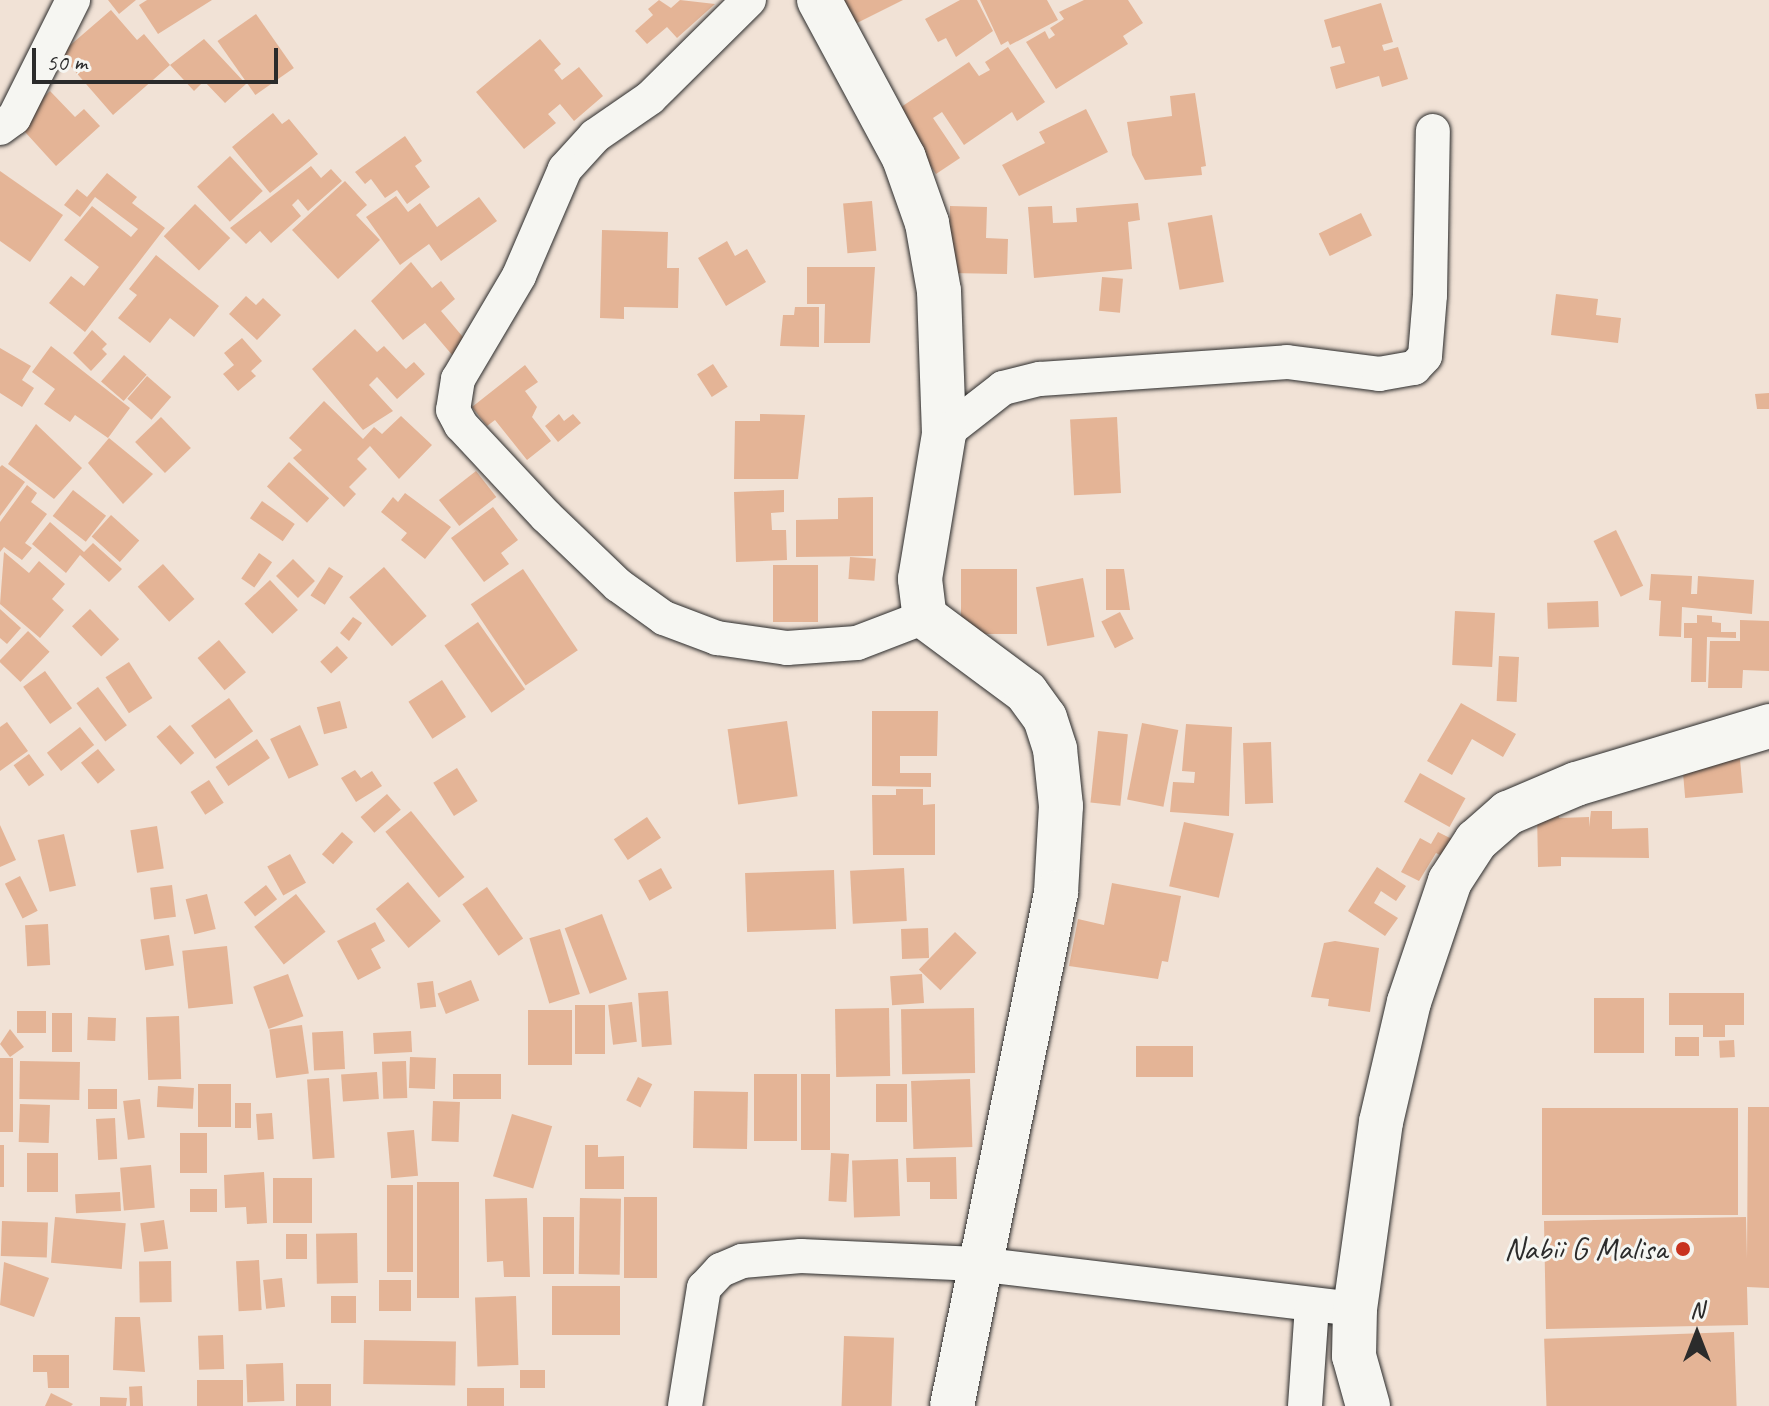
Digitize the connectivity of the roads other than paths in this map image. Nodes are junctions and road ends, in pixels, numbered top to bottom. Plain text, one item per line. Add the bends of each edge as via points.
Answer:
1 (73, 0) edge
2 (749, 0) edge
3 (819, 0) edge
4 (0, 128) edge
5 (1433, 131) dead end
6 (944, 434) junction
7 (925, 617) junction
8 (1769, 726) edge
9 (977, 1264) junction
10 (1312, 1307) junction
11 (1355, 1309) junction
12 (685, 1406) edge
13 (952, 1406) edge
14 (1305, 1406) edge
15 (1368, 1406) edge

1 - 4 street via 14,118
2 - 7 street via 650,98 595,136 565,169 519,276 458,379 453,410 546,516 618,585 664,618 717,638 787,648 857,643
3 - 6 street via 904,158 927,223 945,363
5 - 6 street via 1430,295 1425,356 1414,368 1379,374 1340,365 1246,363 1040,379 1003,388
6 - 7 street via 920,579
7 - 9 street via 1026,692 1045,718 1055,749 1061,806 1056,893
8 - 11 street via 1576,784 1508,813 1476,841 1450,881 1409,1002 1381,1122
9 - 10 street
9 - 12 street via 801,1256 742,1261 721,1270 704,1288
9 - 13 street
10 - 11 street
10 - 14 street
11 - 15 street via 1354,1356

